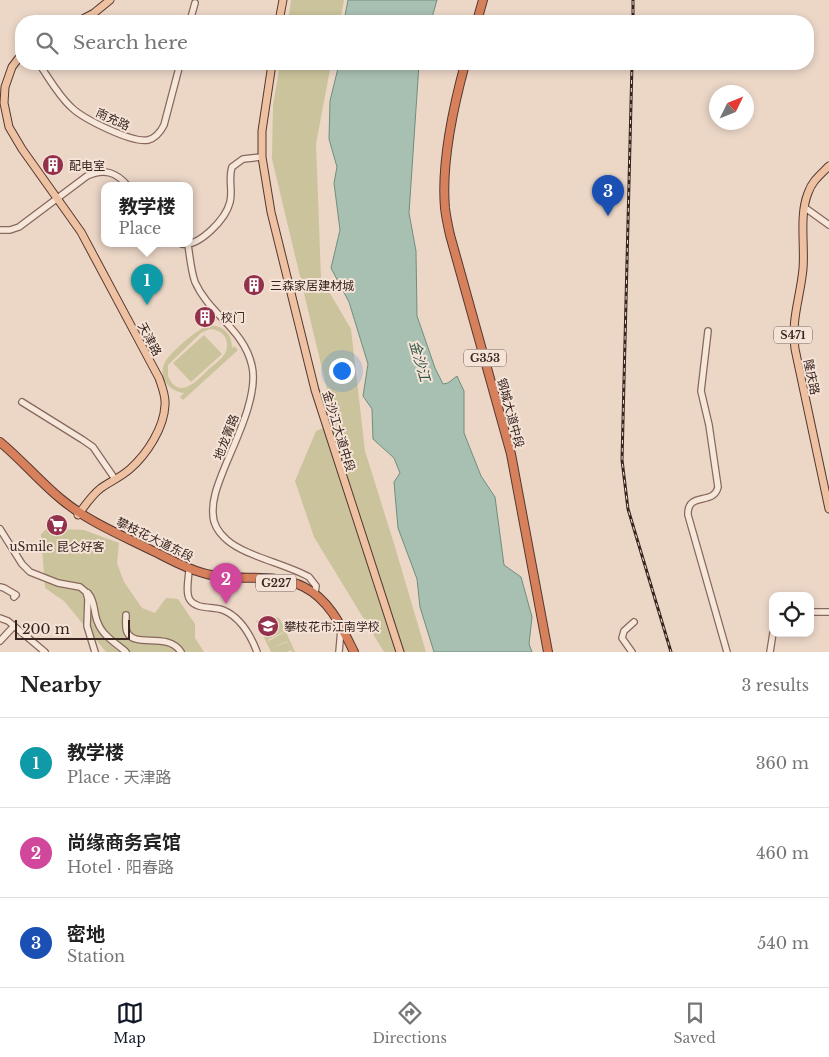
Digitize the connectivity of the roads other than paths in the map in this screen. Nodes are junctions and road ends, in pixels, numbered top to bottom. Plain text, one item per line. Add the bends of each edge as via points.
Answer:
1 (110, 0) edge
2 (115, 0) edge
3 (282, 0) edge
4 (483, 0) edge
5 (195, 3) dead end
6 (90, 15) edge
7 (97, 15) edge
8 (192, 15) edge
9 (280, 15) edge
10 (479, 15) edge
11 (15, 63) edge
12 (16, 70) edge
13 (43, 70) edge
14 (178, 70) edge
15 (271, 70) edge
16 (464, 70) edge
17 (262, 156) junction
18 (829, 166) edge
19 (124, 182) edge
20 (59, 197) junction
21 (804, 207) junction
22 (829, 225) edge
23 (0, 230) edge
24 (193, 241) edge
25 (186, 247) edge
26 (708, 331) dead end
27 (22, 402) dead end
28 (0, 442) edge
29 (0, 446) edge
30 (115, 480) junction
31 (829, 509) edge
32 (81, 515) junction
33 (0, 529) edge
34 (189, 571) junction
35 (0, 587) edge
36 (86, 592) junction
37 (315, 593) junction
38 (14, 597) dead end
39 (814, 612) edge
40 (829, 612) edge
41 (126, 615) dead end
42 (0, 618) edge
43 (634, 622) dead end
44 (14, 626) junction
45 (341, 631) junction
46 (772, 637) edge
47 (0, 641) edge
48 (45, 652) edge
49 (95, 652) edge
50 (126, 652) edge
51 (181, 652) edge
52 (256, 652) edge
53 (339, 652) edge
54 (352, 652) edge
55 (400, 652) edge
56 (548, 652) edge
57 (632, 652) edge
58 (727, 652) edge
59 (770, 652) edge

1 - 6 main road
2 - 7 main road
3 - 9 main road
4 - 10 highway
5 - 8 street
11 - 20 main road, 天津路 via 5,87 7,119 22,149
12 - 20 main road via 9,88 11,118 21,140
13 - 14 street, 南充路 via 72,109 128,138 141,140 158,135 164,125
15 - 17 main road, 金沙江大道中段 via 262,131
16 - 56 highway, 钢城大道中段 / G353 via 447,156 445,209 511,454
17 - 24 street via 242,159 232,167 229,179 231,198 226,211 204,238
17 - 55 main road, 金沙江大道中段 via 265,183 302,341 330,441
18 - 21 main road, 隆庆路 / S471 via 815,178
19 - 20 street via 111,172 103,171 88,176
20 - 23 street via 18,227
20 - 30 main road, 天津路 via 88,244 159,378 164,396 163,416 152,442 135,464
20 - 32 main road via 91,243 162,377 170,400 165,425 146,458 133,472 98,496
21 - 22 street
21 - 31 main road, 隆庆路 / S471 via 803,272 793,333
25 - 37 street, 地龙箐路 via 196,283 237,334 247,349 252,367 250,403 218,485 212,516 227,541 309,577 316,586
26 - 58 street via 701,391 718,488 713,496 690,504 688,515
27 - 30 street via 93,447
28 - 32 highway, 攀枝花大道东段 / G227
29 - 32 highway, 攀枝花大道东段 / G227 via 60,502
30 - 32 main road, 天津路 via 95,493
32 - 34 highway, 攀枝花大道东段 / G227
33 - 36 street via 30,572 80,587
34 - 37 highway, 攀枝花大道东段 / G227 via 224,577 280,579
34 - 45 highway, 攀枝花大道东段 / G227 via 205,579 279,583 303,591 324,607
34 - 52 street via 188,597 191,601 228,612 246,630
35 - 38 street via 11,591 16,595
36 - 49 street via 87,626
36 - 50 street via 92,599 100,627
37 - 45 highway, 攀枝花大道东段 / G227 via 325,603
39 - 40 street
41 - 51 street via 129,634 146,641 167,641
42 - 44 street
43 - 57 street via 624,631 622,638
44 - 47 street
44 - 48 street
45 - 53 street
45 - 54 highway, 攀枝花大道东段 / G227
46 - 59 street

